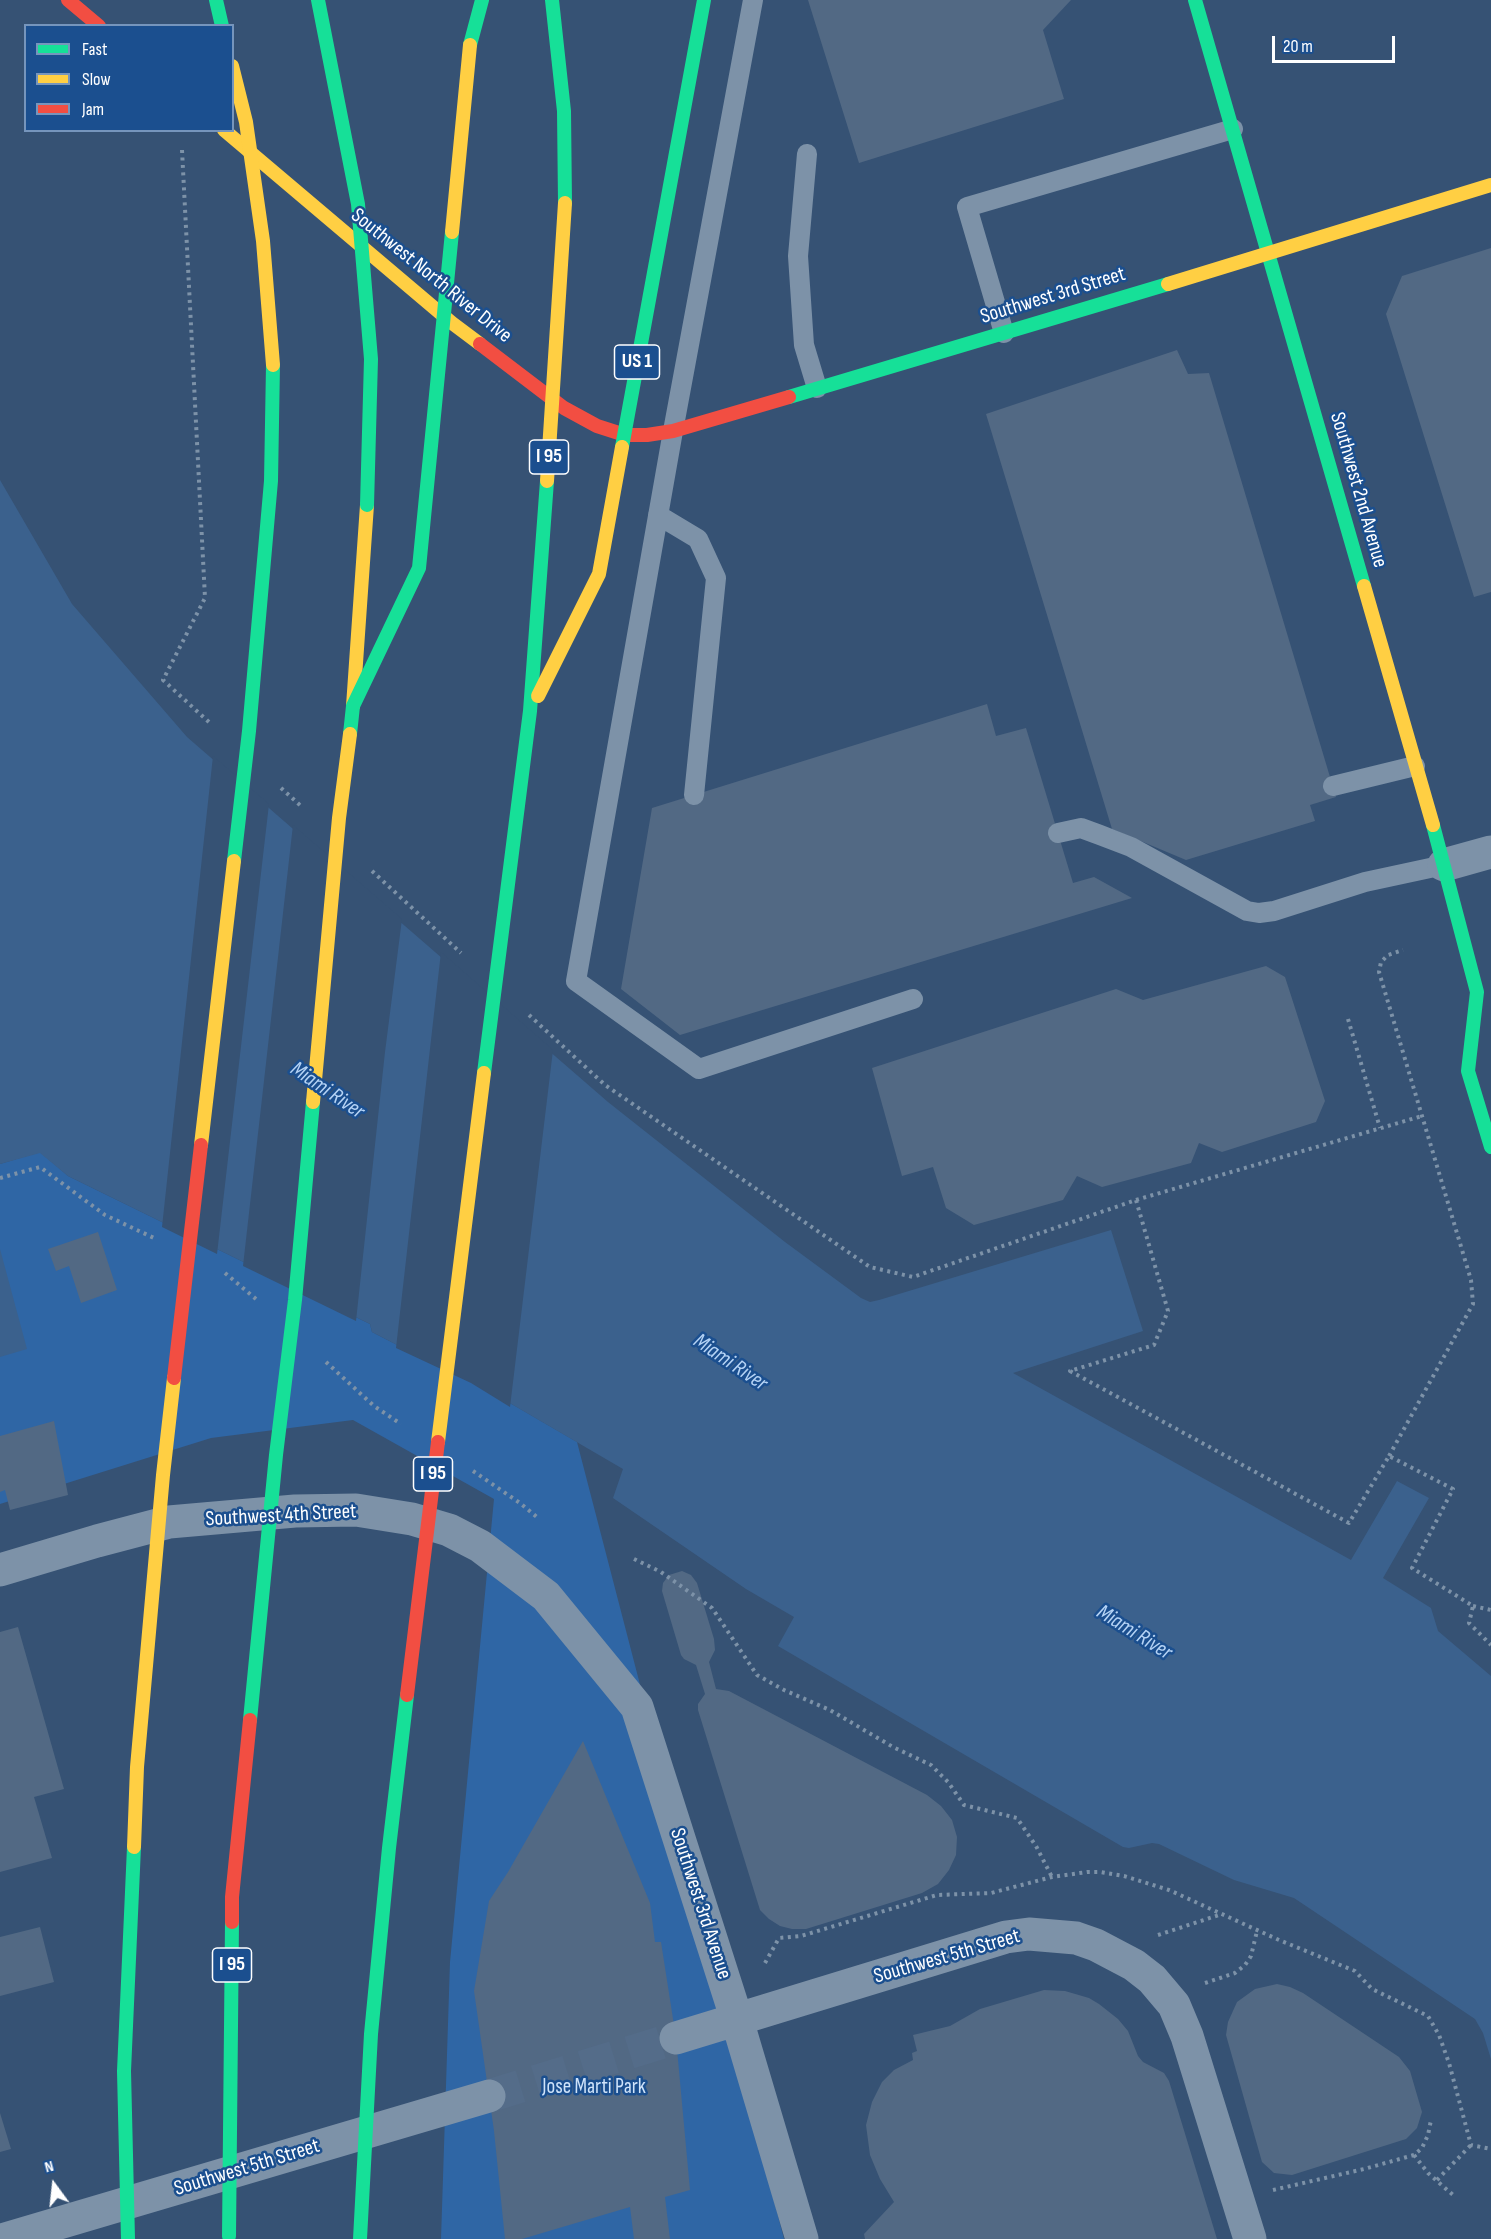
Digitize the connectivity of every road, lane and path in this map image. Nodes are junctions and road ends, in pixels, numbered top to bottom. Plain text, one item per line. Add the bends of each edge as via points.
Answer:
1 (69, 0) edge
2 (216, 0) edge
3 (318, 0) edge
4 (482, 0) edge
5 (552, 0) edge
6 (704, 0) edge
7 (753, 0) edge
8 (1196, 0) edge
9 (97, 24) edge
10 (222, 24) edge
11 (234, 74) edge
12 (1233, 129) junction
13 (226, 132) edge
14 (807, 154) dead end
15 (1491, 185) edge
16 (1270, 254) junction
17 (443, 315) junction
18 (1004, 333) junction
19 (817, 388) junction
20 (673, 431) junction
21 (625, 435) joint
22 (658, 515) junction
23 (353, 706) junction
24 (530, 711) junction
25 (1415, 766) junction
26 (1332, 786) dead end
27 (694, 795) dead end
28 (1058, 833) dead end
29 (1491, 852) edge
30 (1444, 865) junction
31 (1403, 950) dead end
32 (1477, 992) junction
33 (913, 999) dead end
34 (1491, 1010) edge
35 (1348, 1019) dead end
36 (1422, 1116) junction
37 (1380, 1128) junction
38 (1491, 1147) edge
39 (1136, 1200) dead end
40 (1389, 1456) dead end
41 (634, 1559) dead end
42 (0, 1570) edge
43 (546, 1596) joint
44 (1473, 1606) dead end
45 (1491, 1610) edge
46 (1052, 1877) dead end
47 (1220, 1915) dead end
48 (1257, 1931) dead end
49 (1154, 1936) dead end
50 (1199, 1983) dead end
51 (737, 2020) junction
52 (676, 2038) tunnel mouth
53 (489, 2096) tunnel mouth
54 (1431, 2120) dead end
55 (1471, 2145) dead end
56 (1414, 2155) junction
57 (1437, 2180) junction
58 (1266, 2191) dead end
59 (1453, 2195) dead end
60 (5, 2239) edge
61 (129, 2239) edge
62 (229, 2239) edge
63 (360, 2239) edge
64 (802, 2239) edge
65 (1250, 2239) edge

1 - 9 main road
2 - 10 main road
3 - 23 main road, I 95, bridge via 358,204 371,360 367,505
4 - 17 main road, bridge via 470,45
5 - 24 main road, I 95, bridge via 564,111 565,203
6 - 24 main road, US 1, bridge via 599,574
7 - 20 lane
8 - 12 main road, Southwest 2nd Avenue
11 - 61 main road, bridge via 246,122 263,241 273,361 270,481 249,731 164,1464 138,1755 124,2071
12 - 16 main road, Southwest 2nd Avenue
12 - 18 lane via 967,207
13 - 17 main road, Southwest North River Drive
14 - 19 lane via 798,256 804,345
15 - 16 main road, Southwest 3rd Street
16 - 18 main road, Southwest 3rd Street
16 - 25 main road, Southwest 2nd Avenue
17 - 21 main road, Southwest North River Drive via 564,408 597,426
17 - 23 main road, bridge via 419,568
18 - 19 main road, Southwest 3rd Street
19 - 20 main road, Southwest 3rd Street
20 - 21 main road, Southwest 3rd Street
20 - 22 lane
22 - 27 lane via 698,539 716,578
22 - 33 lane via 576,981 699,1069
23 - 62 main road, I 95, bridge via 232,1897
24 - 63 main road, I 95, bridge via 388,1848 371,2034
25 - 26 lane
25 - 30 main road, Southwest 2nd Avenue
28 - 30 lane via 1081,828 1100,834 1247,911 1259,913 1365,882
29 - 30 street
30 - 32 main road, Southwest 2nd Avenue
31 - 36 path via 1388,955 1379,972
32 - 34 main road, Southwest 2nd Avenue
32 - 38 main road, Southwest 2nd Avenue via 1468,1071
35 - 37 path
36 - 37 path
36 - 40 path via 1471,1280 1473,1304
37 - 39 path
41 - 46 path via 661,1572 712,1608 757,1675 931,1765 964,1805 1017,1818
42 - 43 street, Southwest 4th Street via 169,1522 356,1510 449,1530 480,1546
43 - 51 street, Southwest 3rd Avenue via 637,1707
44 - 45 path
47 - 49 path
48 - 50 path via 1245,1965 1235,1973
51 - 52 street, Southwest 5th Street
51 - 64 street, Southwest 3rd Avenue
51 - 65 street, Southwest 5th Street via 1006,1937 1051,1935 1096,1945 1134,1965 1174,2005
53 - 60 street, Southwest 5th Street
54 - 56 path via 1422,2148
55 - 57 path
56 - 57 path
56 - 58 path
57 - 59 path

